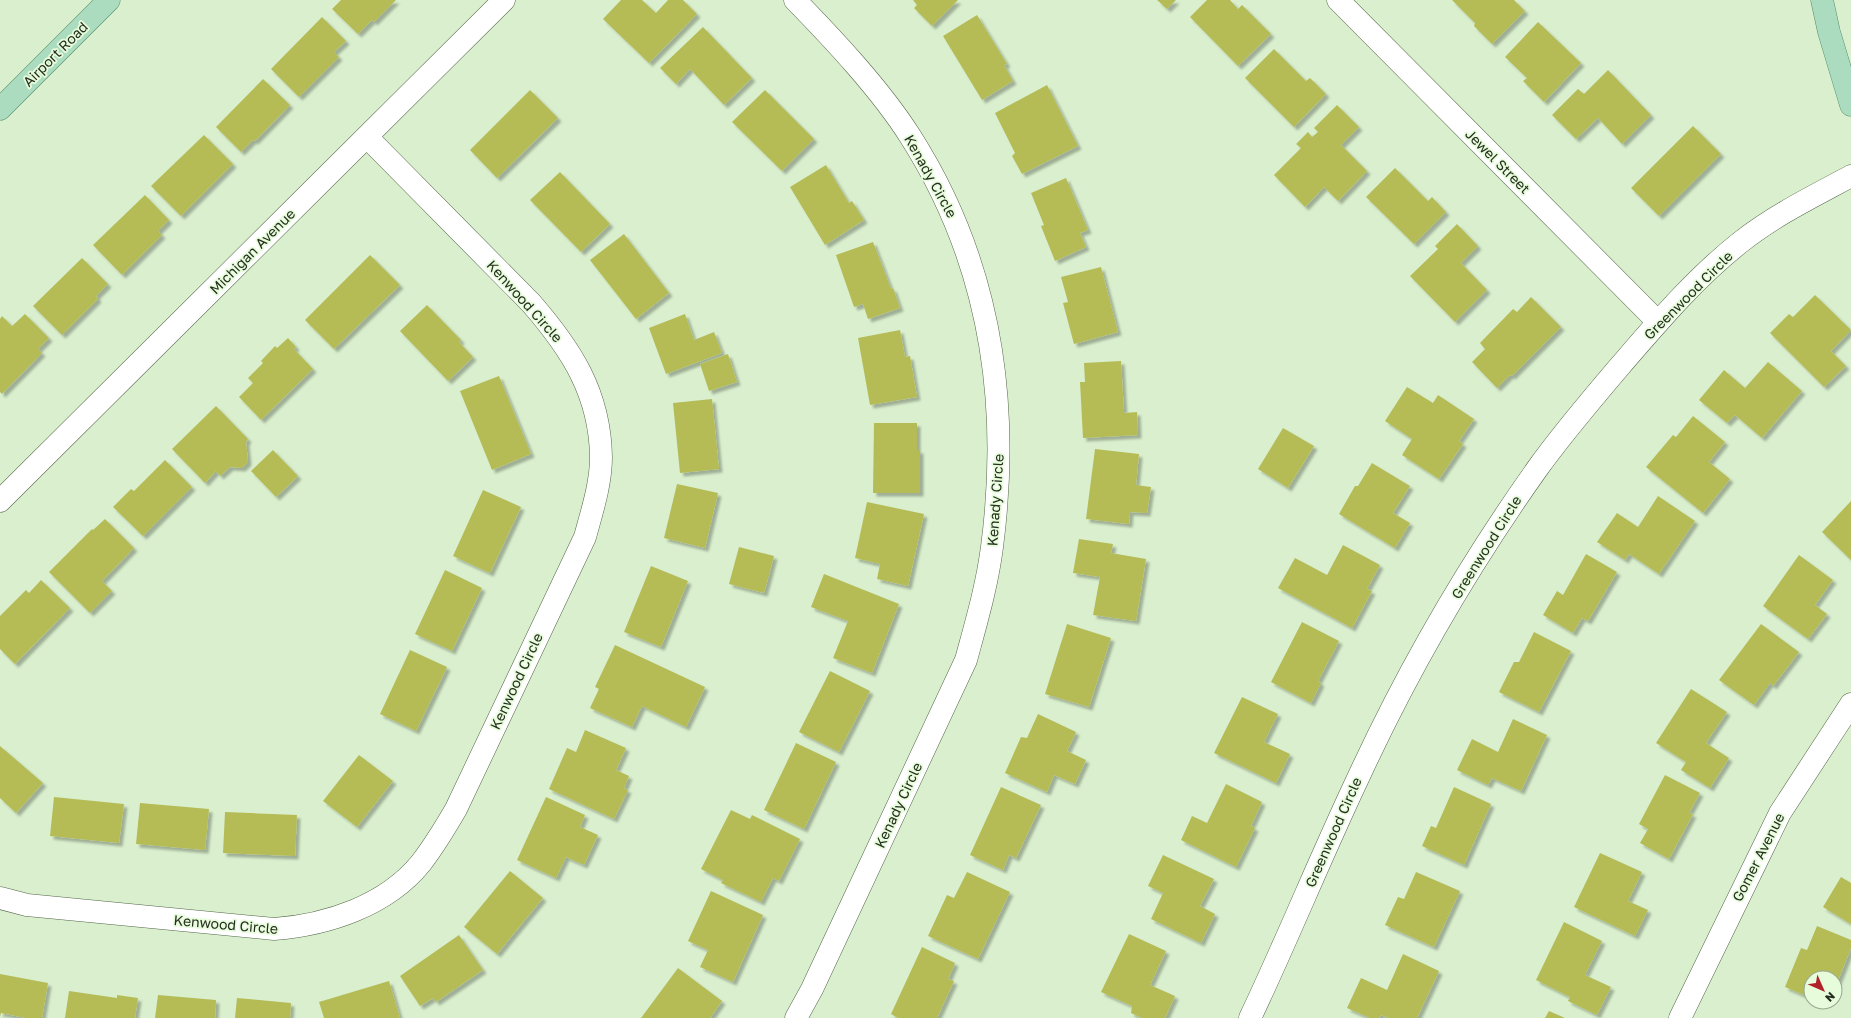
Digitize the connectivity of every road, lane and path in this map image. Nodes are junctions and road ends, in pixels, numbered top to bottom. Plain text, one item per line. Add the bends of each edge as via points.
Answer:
1 (109, 0) edge
2 (504, 0) edge
3 (795, 0) edge
4 (1338, 0) edge
5 (1822, 0) edge
6 (1851, 105) edge
7 (0, 109) edge
8 (367, 137) junction
9 (1851, 176) edge
10 (1658, 322) junction
11 (0, 500) edge
12 (1851, 704) edge
13 (0, 898) edge
14 (796, 1018) edge
15 (1250, 1018) edge
16 (1680, 1018) edge

1 - 7 main road, Airport Road
2 - 8 street, Michigan Avenue
3 - 14 street, Kenady Circle via 843,52 909,134 931,170 952,213 970,262 986,318 999,424 999,478 992,548 966,660 816,982
4 - 10 street, Jewel Street
5 - 6 main road
8 - 11 street, Michigan Avenue
8 - 13 street, Kenwood Circle via 531,303 554,330 573,356 587,387 598,423 601,457 596,497 585,537 456,809 420,864 399,884 370,904 302,927 274,929 27,905
9 - 10 street, Greenwood Circle via 1781,214 1742,240
10 - 15 street, Greenwood Circle via 1538,467 1492,534 1453,600 1404,685 1359,774
12 - 16 street, Gomer Avenue via 1780,813

